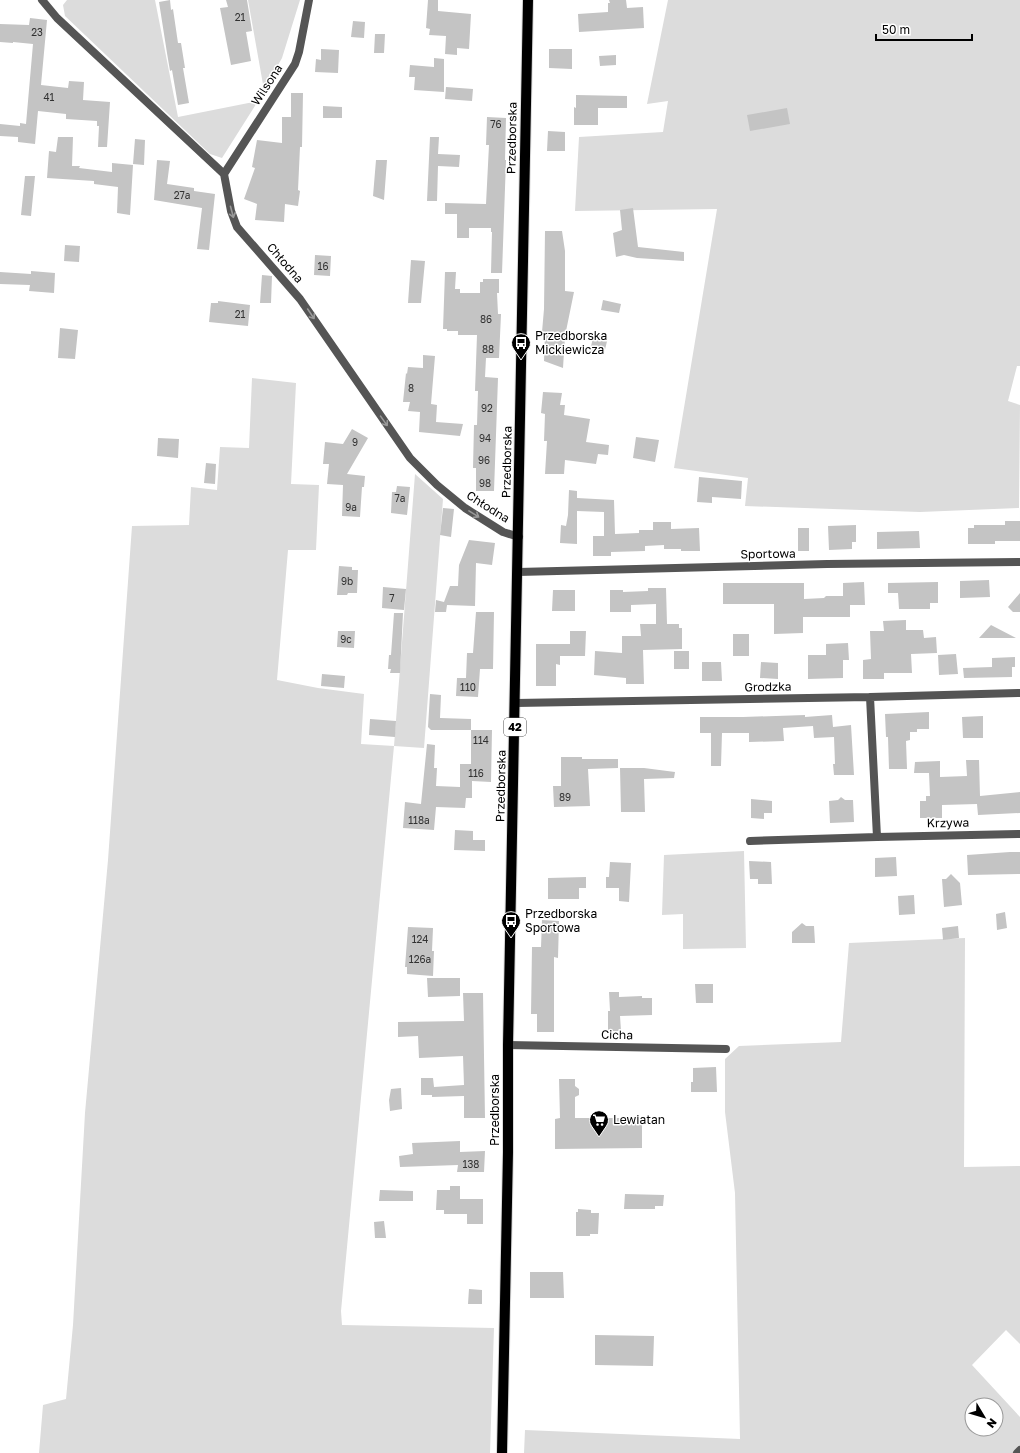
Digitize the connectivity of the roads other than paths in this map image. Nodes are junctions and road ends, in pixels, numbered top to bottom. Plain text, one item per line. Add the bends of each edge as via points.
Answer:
1 (42, 0) edge
2 (309, 0) edge
3 (528, 0) edge
4 (224, 174) junction
5 (519, 537) junction
6 (1020, 562) edge
7 (518, 572) junction
8 (1020, 694) edge
9 (870, 697) junction
10 (516, 703) junction
11 (1020, 834) edge
12 (877, 837) junction
13 (750, 841) dead end
14 (508, 1045) junction
15 (726, 1049) dead end
16 (1020, 1450) edge
17 (502, 1453) edge
18 (1017, 1453) edge

1 - 4 street via 57,18
2 - 4 street, Wilsona via 295,64
3 - 5 main road, Przedborska / 42
4 -> 5 street, Chłodna via 231,211 237,226 300,299 410,458 465,508 503,532
5 - 7 main road, Przedborska / 42
6 - 7 street, Sportowa
7 - 10 main road, Przedborska / 42
8 - 9 street, Grodzka
9 - 10 street, Grodzka
9 - 12 street
10 - 14 main road, Przedborska / 42
11 - 12 street, Krzywa
12 - 13 street, Krzywa
14 - 15 street, Cicha
14 - 17 main road, Przedborska / 42
16 - 18 street

